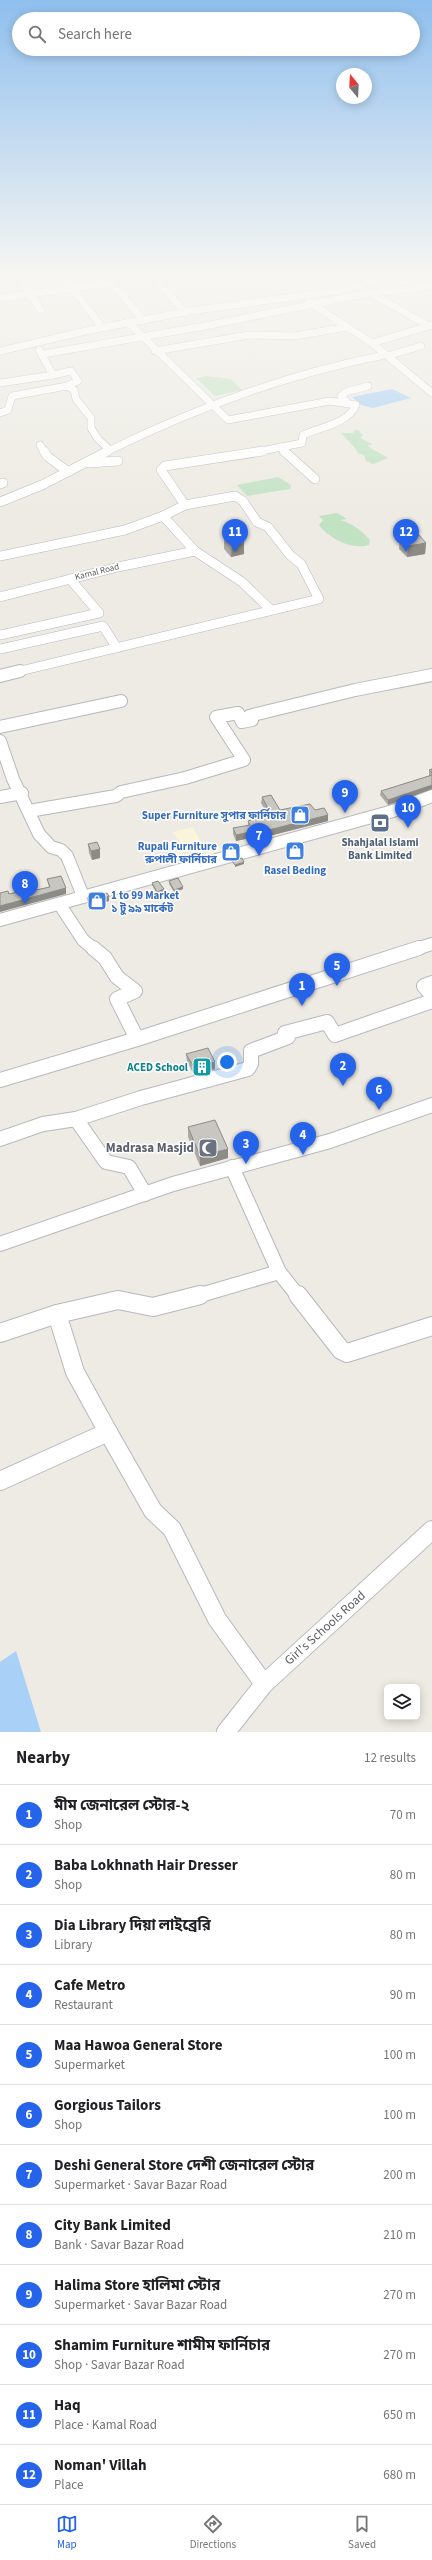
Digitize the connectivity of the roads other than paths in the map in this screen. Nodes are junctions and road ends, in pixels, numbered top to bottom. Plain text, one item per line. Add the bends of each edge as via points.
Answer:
1 (43, 356) edge
2 (160, 356) edge
3 (383, 356) edge
4 (387, 356) edge
5 (53, 375) junction
6 (0, 383) edge
7 (67, 386) junction
8 (368, 386) dead end
9 (432, 393) edge
10 (12, 396) junction
11 (0, 397) edge
12 (347, 402) junction
13 (213, 406) junction
14 (0, 413) edge
15 (40, 445) dead end
16 (280, 447) junction
17 (110, 450) junction
18 (118, 461) dead end
19 (83, 463) junction
20 (67, 471) junction
21 (315, 479) dead end
22 (0, 502) edge
23 (185, 505) junction
24 (162, 516) junction
25 (195, 551) junction
26 (0, 556) edge
27 (70, 579) junction
28 (0, 597) edge
29 (270, 609) junction
30 (0, 634) edge
31 (117, 648) junction
32 (0, 649) edge
33 (432, 675) edge
34 (0, 676) edge
35 (121, 701) dead end
36 (0, 727) edge
37 (0, 742) edge
38 (22, 793) junction
39 (432, 796) edge
40 (0, 797) edge
41 (29, 811) junction
42 (83, 896) junction
43 (60, 905) junction
44 (0, 920) edge
45 (431, 946) edge
46 (432, 983) edge
47 (432, 995) edge
48 (432, 1001) edge
49 (137, 1039) junction
50 (0, 1080) edge
51 (432, 1105) edge
52 (76, 1119) junction
53 (0, 1139) edge
54 (232, 1167) junction
55 (145, 1194) junction
56 (0, 1244) edge
57 (279, 1272) junction
58 (57, 1314) junction
59 (432, 1326) edge
60 (0, 1333) edge
61 (108, 1432) junction
62 (0, 1481) edge
63 (432, 1530) edge
64 (264, 1684) junction
65 (226, 1732) edge

1 - 5 street
2 - 13 street
3 - 13 street via 293,378
4 - 9 street
5 - 6 street
5 - 7 street via 72,371 78,381
7 - 10 street
7 - 17 street via 74,390 76,399 91,418 92,428 98,439
8 - 12 street via 346,392 341,396
10 - 11 street
10 - 14 street via 8,410
12 - 13 street via 290,406 246,418 228,420
12 - 16 street via 356,405 353,412 338,421 310,430 303,435 302,444
13 - 17 street
15 - 20 street via 47,456
16 - 21 street
16 - 23 street via 165,466 161,470 163,475
17 - 19 street
18 - 19 street
19 - 20 street
20 - 22 street
23 - 24 street
23 - 29 street via 235,496 243,501 257,522 268,527 290,555 301,564 319,599
24 - 25 street
24 - 26 street via 125,530
25 - 27 street, Kamal Road
25 - 29 street via 242,582
27 - 28 street, Kamal Road
27 - 30 street via 99,613
29 - 31 street
31 - 32 street via 103,626
31 - 34 street
33 - 41 street via 291,705 249,716 252,720 242,722 238,713 216,717 244,760 185,778 120,792 116,796
35 - 36 street
37 - 38 street via 13,779
38 - 40 street
38 - 41 street
39 - 42 street via 393,811
41 - 42 street via 39,834 51,847 61,850 67,856
42 - 43 street
43 - 44 street
43 - 49 street via 83,940 105,958 117,977 135,991 116,999
45 - 49 street
46 - 47 street via 424,986
48 - 52 street via 335,1035 327,1022 285,1033 288,1037 251,1051 251,1064 248,1069 141,1098
49 - 50 street
51 - 54 street via 370,1128
52 - 53 street via 43,1124
52 - 55 street via 106,1162 129,1167
54 - 55 street
54 - 57 street
55 - 56 street via 74,1216 35,1233
57 - 58 street via 172,1304 153,1307 118,1300
57 - 59 street via 331,1339 347,1353
58 - 60 street
58 - 61 street via 75,1372
61 - 62 street
61 - 64 street via 153,1511 172,1529 217,1619
63 - 64 street, Girl's Schools Road
64 - 65 street, Girl's Schools Road

